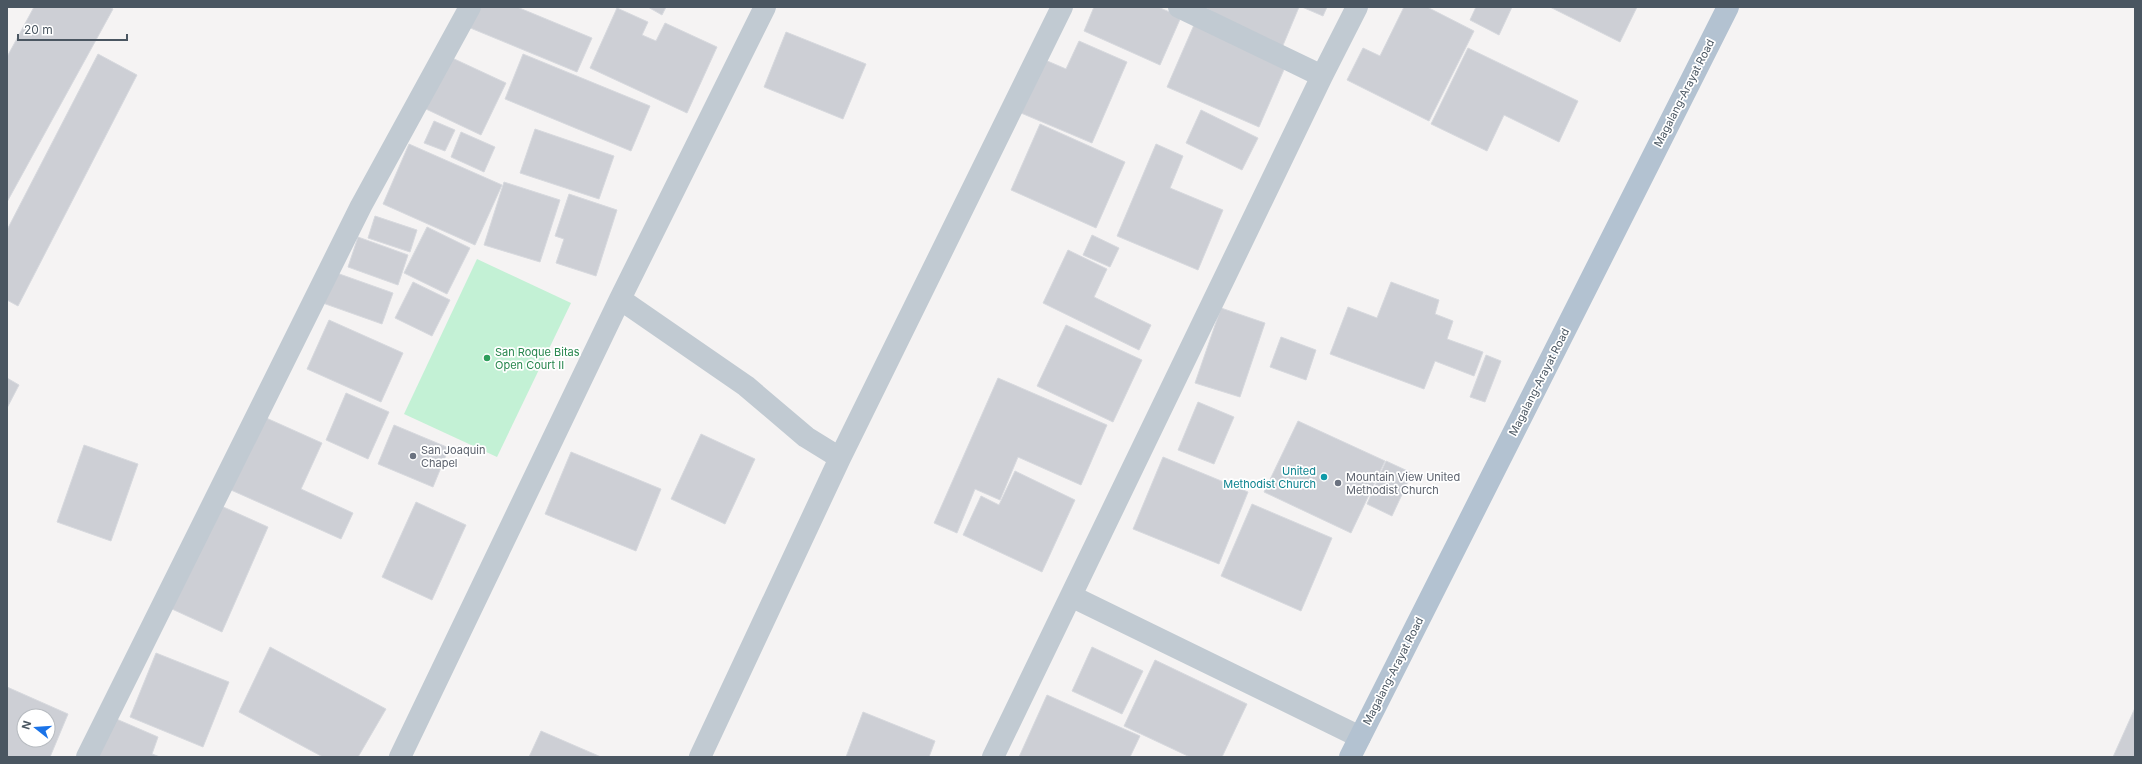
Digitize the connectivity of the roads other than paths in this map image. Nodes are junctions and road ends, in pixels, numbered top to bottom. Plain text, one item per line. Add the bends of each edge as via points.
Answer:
1 (470, 7) edge
2 (765, 7) edge
3 (1062, 7) edge
4 (1178, 7) edge
5 (1357, 7) edge
6 (1728, 7) edge
7 (1322, 76) junction
8 (620, 299) junction
9 (840, 458) junction
10 (1071, 596) junction
11 (1360, 736) junction
12 (87, 757) edge
13 (400, 757) edge
14 (700, 757) edge
15 (993, 757) edge
16 (1350, 757) edge

1 - 12 street via 361,206
2 - 8 street
3 - 9 street
4 - 7 street
5 - 7 street
6 - 11 main road, Magalang-Arayat Road
7 - 10 street
8 - 9 street via 746,386 806,438
8 - 13 street
9 - 14 street
10 - 11 street
10 - 15 street
11 - 16 main road, Magalang-Arayat Road

